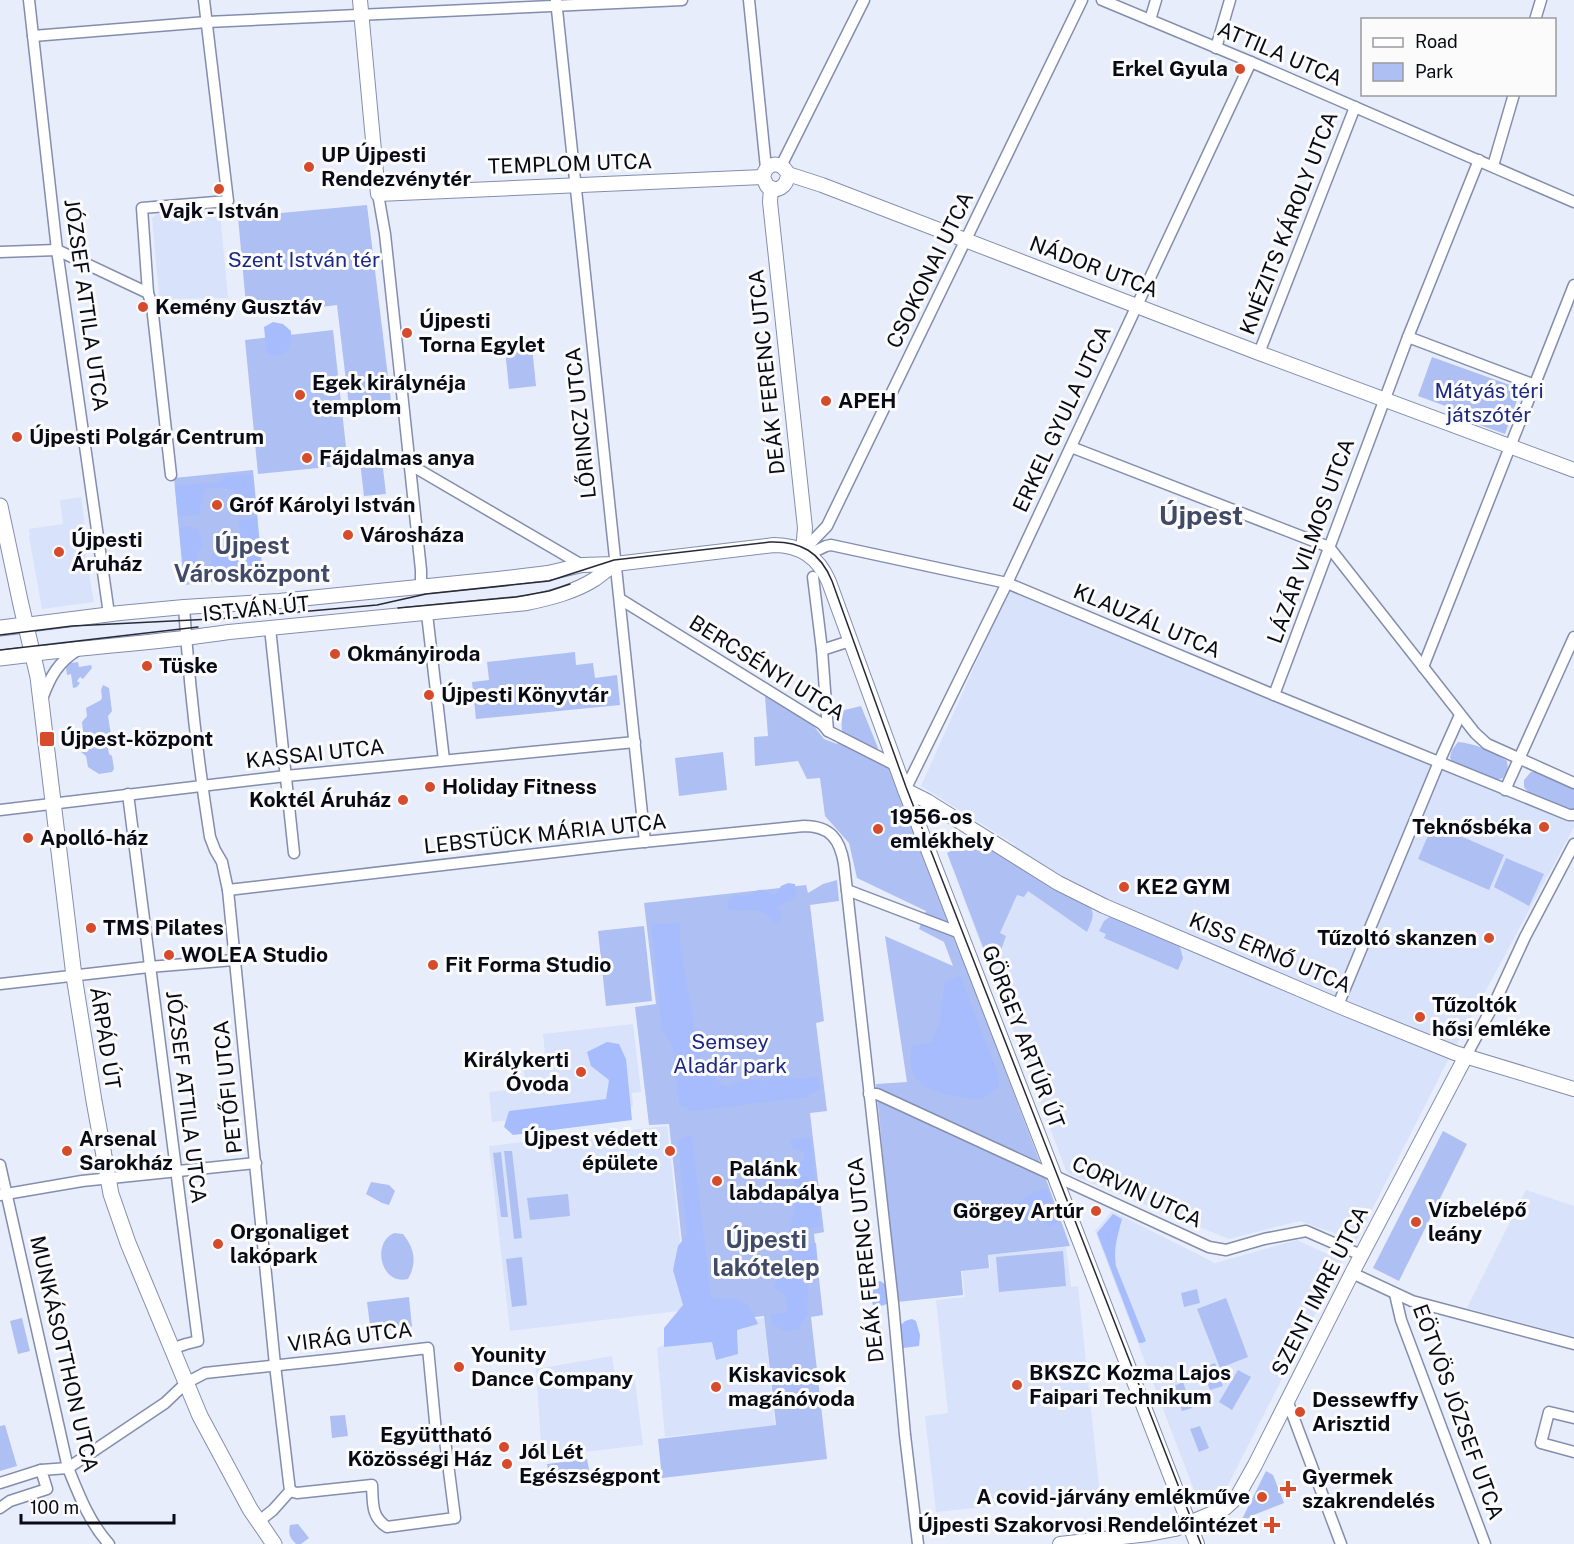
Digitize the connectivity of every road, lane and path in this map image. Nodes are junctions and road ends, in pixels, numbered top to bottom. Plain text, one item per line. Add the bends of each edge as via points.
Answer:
1 (29, 0) edge
2 (204, 0) edge
3 (360, 0) edge
4 (682, 0) edge
5 (749, 0) edge
6 (864, 0) edge
7 (1082, 0) edge
8 (1102, 0) edge
9 (1156, 0) edge
10 (1230, 0) edge
11 (1541, 0) edge
12 (556, 3) edge
13 (361, 15) junction
14 (1536, 18) edge
15 (1150, 20) junction
16 (207, 22) junction
17 (33, 36) junction
18 (1216, 48) junction
19 (1251, 62) junction
20 (1513, 96) edge
21 (1355, 107) junction
22 (1479, 160) junction
23 (1493, 166) junction
24 (784, 170) junction
25 (766, 178) junction
26 (576, 185) junction
27 (378, 194) junction
28 (1574, 201) edge
29 (966, 240) junction
30 (57, 250) junction
31 (0, 252) edge
32 (1574, 285) edge
33 (148, 293) junction
34 (1137, 306) junction
35 (1408, 337) junction
36 (1259, 353) junction
37 (1535, 385) junction
38 (1384, 400) junction
39 (1071, 447) junction
40 (1510, 447) junction
41 (409, 464) junction
42 (1574, 470) edge
43 (171, 476) dead end
44 (0, 507) edge
45 (827, 526) junction
46 (831, 545) junction
47 (1329, 547) junction
48 (806, 553) junction
49 (615, 564) junction
50 (582, 565) junction
51 (813, 577) dead end
52 (1007, 583) junction
53 (421, 587) junction
54 (620, 599) junction
55 (184, 607) junction
56 (109, 614) junction
57 (427, 614) junction
58 (25, 625) junction
59 (0, 628) edge
60 (270, 628) junction
61 (1574, 637) edge
62 (186, 639) junction
63 (849, 641) junction
64 (81, 648) junction
65 (822, 650) junction
66 (33, 654) junction
67 (0, 658) edge
68 (1423, 667) junction
69 (1274, 695) junction
70 (41, 702) junction
71 (1460, 715) junction
72 (828, 731) junction
73 (635, 742) junction
74 (1519, 758) junction
75 (444, 760) junction
76 (1439, 762) junction
77 (895, 765) junction
78 (286, 776) junction
79 (1574, 783) edge
80 (202, 786) junction
81 (1505, 789) junction
82 (905, 790) junction
83 (128, 794) junction
84 (54, 804) junction
85 (0, 810) edge
86 (1574, 815) edge
87 (645, 842) junction
88 (1574, 844) edge
89 (294, 853) dead end
90 (844, 864) joint
91 (228, 890) junction
92 (847, 890) junction
93 (960, 933) junction
94 (234, 960) junction
95 (149, 967) junction
96 (74, 976) junction
97 (0, 984) edge
98 (1338, 1005) junction
99 (1466, 1056) junction
100 (1574, 1089) edge
101 (869, 1094) junction
102 (256, 1163) junction
103 (0, 1165) edge
104 (176, 1170) junction
105 (1054, 1176) junction
106 (108, 1178) junction
107 (4, 1194) edge
108 (1361, 1255) junction
109 (1352, 1273) junction
110 (1395, 1294) junction
111 (1574, 1344) edge
112 (171, 1349) junction
113 (275, 1365) junction
114 (186, 1383) junction
115 (1287, 1400) junction
116 (1574, 1418) edge
117 (1574, 1452) edge
118 (68, 1468) junction
119 (41, 1470) junction
120 (0, 1483) edge
121 (290, 1491) junction
122 (0, 1508) edge
123 (258, 1522) junction
124 (1189, 1524) junction
125 (109, 1544) edge
126 (274, 1544) edge
127 (918, 1544) edge
128 (1060, 1544) edge
129 (1197, 1544) edge
130 (1341, 1544) edge
131 (1485, 1544) edge

1 - 17 street, JÓZSEF ATTILA UTCA
2 - 16 street
3 - 13 street
4 - 12 street
5 - 25 street, DEÁK FERENC UTCA
6 - 24 street
7 - 29 street, CSOKONAI UTCA
8 - 15 street, ATTILA UTCA
9 - 15 street
10 - 18 street
11 - 14 street
12 - 13 street
12 - 26 street, LŐRINCZ UTCA
13 - 16 street
13 - 27 street
15 - 18 street, ATTILA UTCA
16 - 17 street
16 - 33 street via 228,201 142,208
17 - 30 street, JÓZSEF ATTILA UTCA
18 - 19 street, ATTILA UTCA
19 - 21 street, ATTILA UTCA
19 - 34 street, ERKEL GYULA UTCA
20 - 23 street
21 - 22 street, ATTILA UTCA
21 - 36 street, KNÉZITS KÁROLY UTCA
22 - 23 street, ATTILA UTCA
22 - 35 street
23 - 28 street, ATTILA UTCA
24 - 25 street, NÁDOR UTCA via 776,164
24 - 25 street via 788,180 781,188 776,189
24 - 29 street, NÁDOR UTCA
25 - 26 street, TEMPLOM UTCA
25 - 48 street, DEÁK FERENC UTCA
26 - 27 street, TEMPLOM UTCA
26 - 49 street, LŐRINCZ UTCA
27 - 41 street
29 - 34 street, NÁDOR UTCA
29 - 45 street, CSOKONAI UTCA
30 - 31 street
30 - 33 street
30 - 56 street, JÓZSEF ATTILA UTCA
32 - 37 street
33 - 43 street
34 - 36 street, NÁDOR UTCA
34 - 39 street, ERKEL GYULA UTCA
35 - 37 street
35 - 38 street, LÁZÁR VILMOS UTCA
36 - 38 street, NÁDOR UTCA
37 - 40 street
38 - 40 street, NÁDOR UTCA
38 - 47 street, LÁZÁR VILMOS UTCA
39 - 47 street
39 - 52 street, ERKEL GYULA UTCA
40 - 42 street
40 - 68 street
41 - 50 street
41 - 53 street
44 - 58 main road, ÁRPÁD ÚT
45 - 46 street via 826,536
45 - 48 street, CSOKONAI UTCA
46 - 48 street
46 - 52 street, KLAUZÁL UTCA
47 - 68 street
47 - 69 street, LÁZÁR VILMOS UTCA
48 - 49 street, ISTVÁN ÚT via 774,545
48 - 63 street, GÖRGEY ARTÚR ÚT via 827,577
49 - 50 street, ISTVÁN ÚT
49 - 54 street, LŐRINCZ UTCA
49 - 57 street, ISTVÁN ÚT via 595,579 550,598
50 - 53 street, ISTVÁN ÚT via 548,573
51 - 65 street
52 - 69 street, KLAUZÁL UTCA
52 - 82 street, ERKEL GYULA UTCA
53 - 55 street, ISTVÁN ÚT
54 - 72 street, BERCSÉNYI UTCA
54 - 73 street, LŐRINCZ UTCA
55 - 56 street, ISTVÁN ÚT
55 - 62 street, PETŐFI UTCA
56 - 58 street, ISTVÁN ÚT
57 - 60 street, ISTVÁN ÚT
57 - 75 street
58 - 59 main road, ISTVÁN ÚT
58 - 66 main road, ÁRPÁD ÚT
60 - 62 street, ISTVÁN ÚT
60 - 78 street
61 - 74 street
62 - 64 street, ISTVÁN ÚT
62 - 80 street, PETŐFI UTCA
63 - 65 street
63 - 77 street, GÖRGEY ARTÚR ÚT
64 - 66 street, ISTVÁN ÚT
64 - 70 street via 58,665
65 - 72 street
66 - 67 main road, ISTVÁN ÚT
66 - 70 main road, ÁRPÁD ÚT
68 - 71 street
69 - 76 street, KLAUZÁL UTCA
70 - 84 main road, ÁRPÁD ÚT
71 - 74 street via 1487,744
71 - 76 street
72 - 77 street, BERCSÉNYI UTCA
73 - 75 street, KASSAI UTCA
73 - 87 street, LŐRINCZ UTCA
74 - 79 street
74 - 81 street
75 - 78 street, KASSAI UTCA
76 - 81 street, KLAUZÁL UTCA
76 - 98 street
77 - 82 street, GÖRGEY ARTÚR ÚT
78 - 80 street, KASSAI UTCA
78 - 89 street
80 - 83 street, KASSAI UTCA
80 - 91 street, PETŐFI UTCA via 210,837 222,862
81 - 86 street, KLAUZÁL UTCA
82 - 93 street, GÖRGEY ARTÚR ÚT
82 - 98 street, KISS ERNŐ UTCA via 1058,883 1104,906
83 - 84 street, KASSAI UTCA
83 - 95 street, JÓZSEF ATTILA UTCA
84 - 85 street, KASSAI UTCA
84 - 96 main road, ÁRPÁD ÚT
87 - 90 street, LEBSTÜCK MÁRIA UTCA via 812,826 836,839
87 - 91 street, LEBSTÜCK MÁRIA UTCA
88 - 99 street
90 - 92 street, DEÁK FERENC UTCA
91 - 94 street, PETŐFI UTCA
92 - 93 street
92 - 101 street, DEÁK FERENC UTCA
93 - 105 street, GÖRGEY ARTÚR ÚT
94 - 95 street
94 - 102 street, PETŐFI UTCA
95 - 96 street
95 - 104 street, JÓZSEF ATTILA UTCA
96 - 97 street
96 - 106 main road, ÁRPÁD ÚT
98 - 99 street, KISS ERNŐ UTCA
99 - 100 street, KISS ERNŐ UTCA
99 - 108 street, SZENT IMRE UTCA
101 - 105 street, CORVIN UTCA via 877,1094
101 - 127 street, DEÁK FERENC UTCA
102 - 104 street
102 - 113 street, PETŐFI UTCA
103 - 107 street, MUNKÁSOTTHON UTCA
104 - 106 street
104 - 112 street, JÓZSEF ATTILA UTCA via 198,1341
105 - 108 street, CORVIN UTCA via 1209,1247 1226,1250 1306,1231
105 - 124 street, GÖRGEY ARTÚR ÚT
106 - 107 street
106 - 112 main road, ÁRPÁD ÚT via 128,1243
107 - 118 street, MUNKÁSOTTHON UTCA
108 - 109 street, SZENT IMRE UTCA
109 - 110 street
109 - 115 street, SZENT IMRE UTCA
110 - 111 street
110 - 131 street, EÖTVÖS JÓZSEF UTCA via 1401,1320
112 - 114 main road, ÁRPÁD ÚT
113 - 114 street, VIRÁG UTCA via 205,1373
113 - 121 street, PETŐFI UTCA
113 - 121 street, VIRÁG UTCA via 428,1348 435,1432 445,1440 455,1518 387,1527 374,1513 372,1485
114 - 118 street, VIRÁG UTCA via 165,1403
114 - 123 main road, ÁRPÁD ÚT
115 - 124 street, SZENT IMRE UTCA via 1237,1497 1225,1508
115 - 130 street
116 - 117 street via 1549,1412 1541,1443
118 - 119 street, VIRÁG UTCA
118 - 125 street, MUNKÁSOTTHON UTCA via 86,1512
119 - 120 street, VIRÁG UTCA
119 - 122 street via 47,1489
121 - 123 street
123 - 126 main road, ÁRPÁD ÚT
124 - 128 street, SZENT IMRE UTCA via 1149,1534
124 - 129 street, GÖRGEY ARTÚR ÚT

